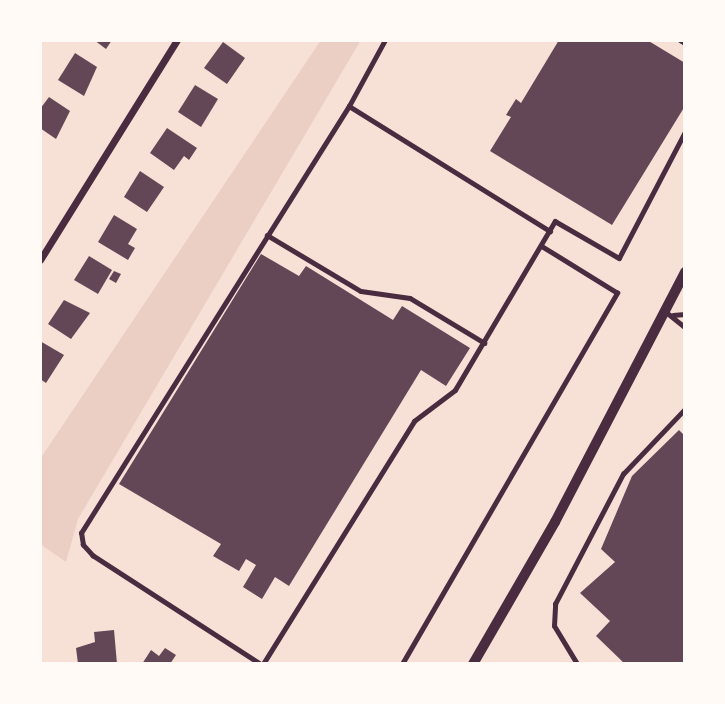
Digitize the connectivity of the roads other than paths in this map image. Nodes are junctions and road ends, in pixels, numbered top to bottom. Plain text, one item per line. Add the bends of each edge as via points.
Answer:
1 (177, 40) edge
2 (385, 40) edge
3 (680, 40) edge
4 (685, 43) edge
5 (349, 106) junction
6 (685, 132) edge
7 (550, 231) junction
8 (267, 235) junction
9 (541, 246) junction
10 (40, 260) edge
11 (685, 272) edge
12 (668, 313) junction
13 (685, 314) edge
14 (685, 327) edge
15 (485, 343) junction
16 (685, 409) edge
17 (262, 664) edge
18 (402, 664) edge
19 (473, 664) edge
20 (577, 664) edge

1 - 10 street
2 - 5 lane
3 - 4 lane
5 - 7 lane
5 - 8 lane
6 - 7 lane via 619,258 555,221
7 - 9 lane
8 - 15 lane via 361,291 410,298
8 - 17 lane via 81,533 83,545 93,556
9 - 15 lane
9 - 18 lane via 617,293
11 - 12 street
12 - 13 lane
12 - 14 lane
12 - 19 street
15 - 17 lane via 455,390 414,421
16 - 20 lane via 623,474 555,604 554,626

